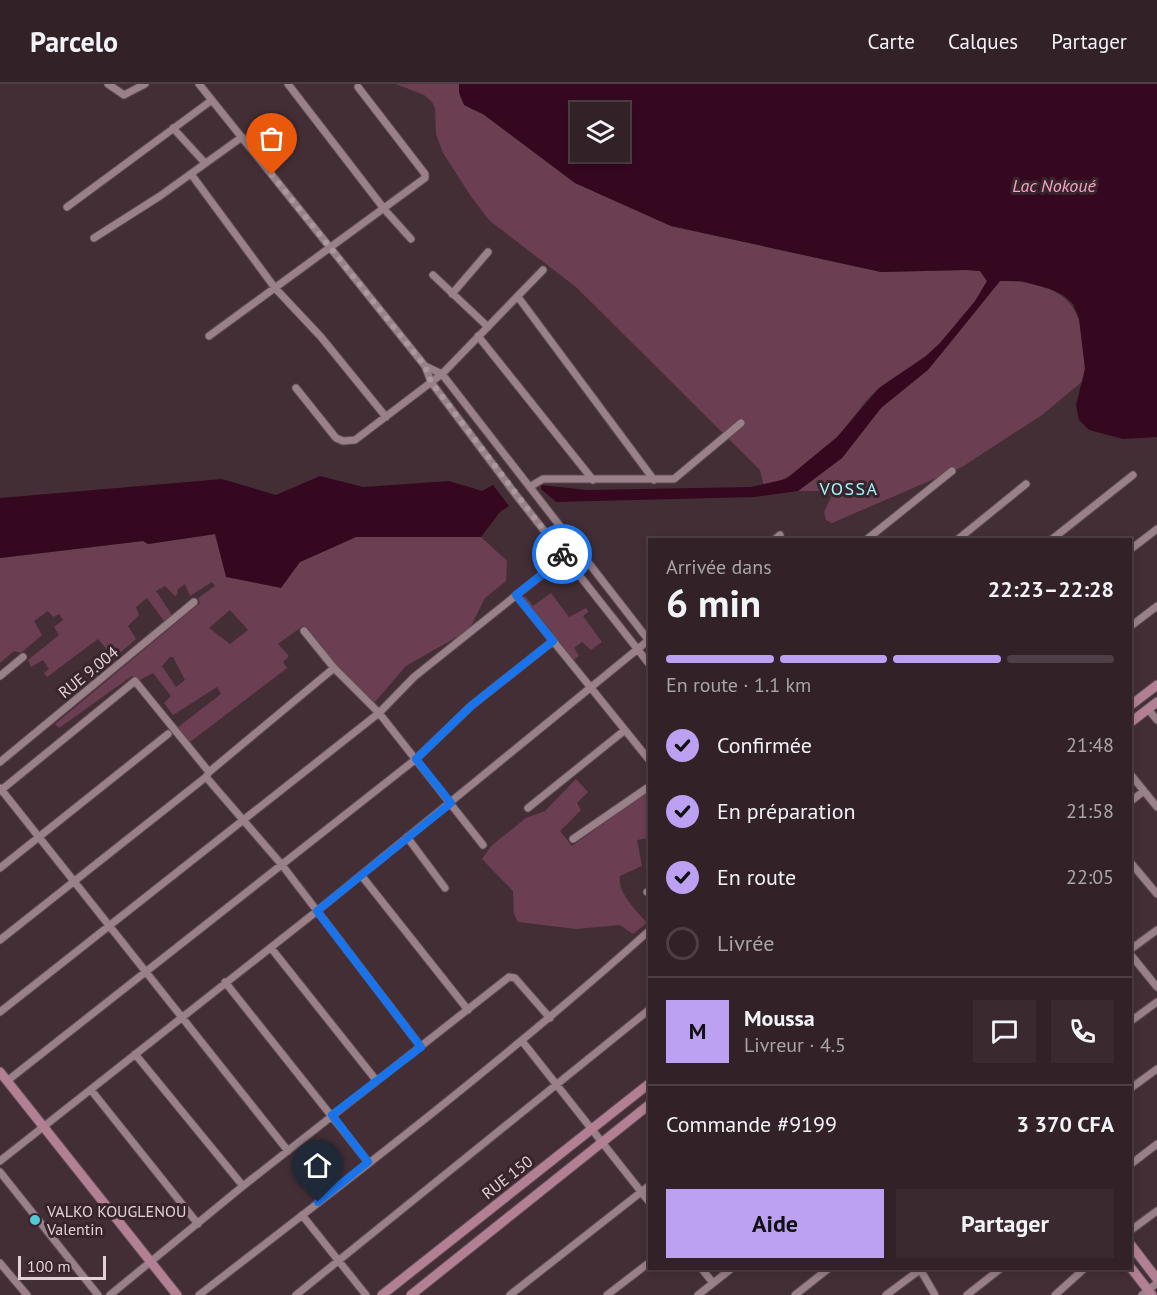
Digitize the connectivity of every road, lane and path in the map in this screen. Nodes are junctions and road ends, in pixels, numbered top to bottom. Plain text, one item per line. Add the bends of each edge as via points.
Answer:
1 (108, 84) edge
2 (145, 84) edge
3 (199, 84) edge
4 (288, 84) edge
5 (358, 87) dead end
6 (212, 100) junction
7 (173, 128) junction
8 (242, 137) junction
9 (205, 163) junction
10 (191, 174) junction
11 (67, 207) dead end
12 (385, 210) junction
13 (93, 238) dead end
14 (411, 239) dead end
15 (331, 249) junction
16 (488, 252) dead end
17 (543, 270) dead end
18 (433, 275) dead end
19 (275, 288) junction
20 (452, 294) junction
21 (518, 297) junction
22 (488, 327) junction
23 (209, 336) dead end
24 (478, 336) junction
25 (425, 366) junction
26 (442, 374) junction
27 (431, 382) junction
28 (296, 388) dead end
29 (386, 417) junction
30 (741, 423) dead end
31 (952, 471) dead end
32 (1133, 475) dead end
33 (593, 480) junction
34 (654, 480) junction
35 (1026, 484) dead end
36 (531, 486) junction
37 (1157, 529) edge
38 (780, 535) dead end
39 (875, 537) edge
40 (776, 538) edge
41 (959, 538) edge
42 (1054, 538) edge
43 (1132, 548) edge
44 (564, 557) junction
45 (516, 595) junction
46 (194, 602) dead end
47 (1157, 606) edge
48 (1132, 625) edge
49 (304, 631) dead end
50 (648, 639) edge
51 (553, 641) junction
52 (648, 641) edge
53 (637, 649) junction
54 (23, 657) dead end
55 (648, 663) edge
56 (334, 668) junction
57 (0, 676) edge
58 (1157, 685) edge
59 (590, 686) junction
60 (1157, 702) edge
61 (1132, 704) edge
62 (1148, 709) junction
63 (379, 713) junction
64 (1157, 720) edge
65 (1132, 721) edge
66 (625, 730) junction
67 (168, 734) dead end
68 (416, 759) junction
69 (648, 759) edge
70 (0, 762) edge
71 (208, 775) junction
72 (1132, 776) edge
73 (648, 787) edge
74 (0, 790) edge
75 (1144, 791) junction
76 (1132, 800) edge
77 (451, 803) junction
78 (1157, 807) edge
79 (528, 808) dead end
80 (244, 822) junction
81 (407, 837) junction
82 (37, 838) junction
83 (573, 839) dead end
84 (483, 845) dead end
85 (1132, 864) edge
86 (282, 865) junction
87 (0, 868) edge
88 (1138, 871) junction
89 (361, 875) junction
90 (1132, 876) edge
91 (73, 883) junction
92 (445, 888) dead end
93 (1157, 894) edge
94 (317, 911) junction
95 (108, 927) junction
96 (1157, 930) edge
97 (648, 931) edge
98 (0, 940) edge
99 (271, 948) junction
100 (1132, 948) edge
101 (1132, 956) edge
102 (145, 973) junction
103 (225, 982) junction
104 (1157, 987) edge
105 (1157, 1002) edge
106 (468, 1010) junction
107 (648, 1011) edge
108 (0, 1012) edge
109 (180, 1017) junction
110 (550, 1018) junction
111 (1132, 1020) edge
112 (522, 1041) junction
113 (421, 1047) junction
114 (135, 1054) junction
115 (1157, 1069) edge
116 (0, 1072) edge
117 (376, 1080) junction
118 (8, 1081) junction
119 (555, 1084) junction
120 (648, 1085) edge
121 (1132, 1087) edge
122 (91, 1090) junction
123 (648, 1106) edge
124 (332, 1115) junction
125 (45, 1126) junction
126 (590, 1130) junction
127 (602, 1144) junction
128 (1157, 1144) edge
129 (288, 1150) junction
130 (0, 1161) edge
131 (368, 1162) junction
132 (1132, 1163) edge
133 (0, 1172) edge
134 (243, 1186) junction
135 (648, 1186) edge
136 (640, 1192) junction
137 (648, 1201) edge
138 (1157, 1211) edge
139 (302, 1215) junction
140 (198, 1224) junction
141 (1132, 1229) edge
142 (1132, 1246) edge
143 (339, 1260) junction
144 (151, 1262) junction
145 (0, 1263) edge
146 (648, 1264) edge
147 (1132, 1269) edge
148 (703, 1270) edge
149 (730, 1270) edge
150 (827, 1270) edge
151 (919, 1270) edge
152 (921, 1270) edge
153 (999, 1270) edge
154 (1083, 1270) edge
155 (1157, 1281) edge
156 (713, 1283) junction
157 (22, 1293) edge
158 (1148, 1293) edge
159 (98, 1295) edge
160 (110, 1295) edge
161 (177, 1295) edge
162 (199, 1295) edge
163 (296, 1295) edge
164 (366, 1295) edge
165 (382, 1295) edge
166 (411, 1295) edge
167 (510, 1295) edge
168 (607, 1295) edge
169 (698, 1295) edge
170 (795, 1295) edge
171 (886, 1295) edge
172 (935, 1295) edge
173 (967, 1295) edge
174 (1055, 1295) edge

1 - 2 street via 124,95
3 - 6 street
4 - 12 street
5 - 12 street via 426,176
6 - 7 street
6 - 8 street
7 - 9 street
7 - 11 street
8 - 9 street
8 - 15 street
9 - 10 street
10 - 13 street
10 - 19 street
12 - 14 street
12 - 15 street
15 - 19 street
15 - 25 street
16 - 20 street
17 - 21 street
18 - 20 street
19 - 23 street
19 - 29 street
20 - 22 street
21 - 22 street
21 - 34 street
22 - 24 street
24 - 26 street
24 - 33 street
25 - 26 street
25 - 27 street
26 - 27 street
26 - 36 street
27 - 29 street
27 - 44 street
28 - 29 street via 326,429 343,441 355,440
30 - 34 street via 674,479
31 - 39 street
32 - 42 street
33 - 34 street
33 - 36 street via 543,479
35 - 41 street
36 - 50 street
37 - 43 street
38 - 40 street
44 - 45 street
44 - 53 street
45 - 51 street
45 - 63 street via 414,677
46 - 70 street, RUE 9.004
47 - 48 street
49 - 56 street
51 - 59 street
51 - 68 street via 471,706
52 - 53 street
53 - 55 street
53 - 59 street
54 - 57 street
56 - 63 street
56 - 71 street
58 - 61 main road
59 - 66 street
59 - 77 street
60 - 62 main road
62 - 64 street
62 - 65 main road
63 - 68 street
63 - 80 street
66 - 69 street
66 - 79 street
67 - 82 street
68 - 77 street
68 - 86 street
71 - 74 street via 135,681
71 - 80 street
71 - 91 street
72 - 75 street
73 - 83 street
74 - 82 street
75 - 76 street
75 - 78 street
77 - 81 street
77 - 84 street
80 - 86 street
80 - 95 street
81 - 89 street
81 - 92 street
82 - 87 street
82 - 91 street
85 - 88 street
86 - 94 street
86 - 102 street
88 - 90 street
88 - 93 street
89 - 94 street
89 - 106 street
91 - 95 street
91 - 98 street
94 - 99 street
94 - 113 street
95 - 102 street
95 - 108 street
96 - 100 street
97 - 110 street
99 - 103 street
99 - 117 street
101 - 104 street
102 - 109 street
102 - 118 street
103 - 109 street
103 - 124 street
105 - 111 street
106 - 110 street via 513,976
106 - 113 street
107 - 119 street
109 - 114 street
109 - 129 street
110 - 112 street
112 - 119 street
112 - 131 street
113 - 117 street
114 - 122 street
114 - 134 street
115 - 121 street
116 - 118 main road
117 - 124 street
118 - 125 main road
119 - 126 street
119 - 143 street
120 - 126 main road, RUE 150
122 - 125 street
122 - 140 street
123 - 127 main road, RUE 150
124 - 129 street
124 - 131 street
125 - 130 street
125 - 144 main road
126 - 127 street
126 - 165 main road, RUE 150
127 - 136 street
127 - 166 main road, RUE 150
128 - 132 street
129 - 134 street
131 - 139 street
133 - 159 street
134 - 140 street
135 - 136 street
136 - 137 street
136 - 167 street
138 - 141 street
139 - 143 street
139 - 162 street
140 - 144 street
142 - 155 main road
143 - 163 street
143 - 164 street
144 - 160 street
144 - 161 main road
145 - 157 street
146 - 168 street
147 - 158 main road
148 - 156 street
149 - 156 street
150 - 170 street
151 - 171 street
152 - 172 street
153 - 173 street
154 - 174 street
155 - 158 street
156 - 169 street

